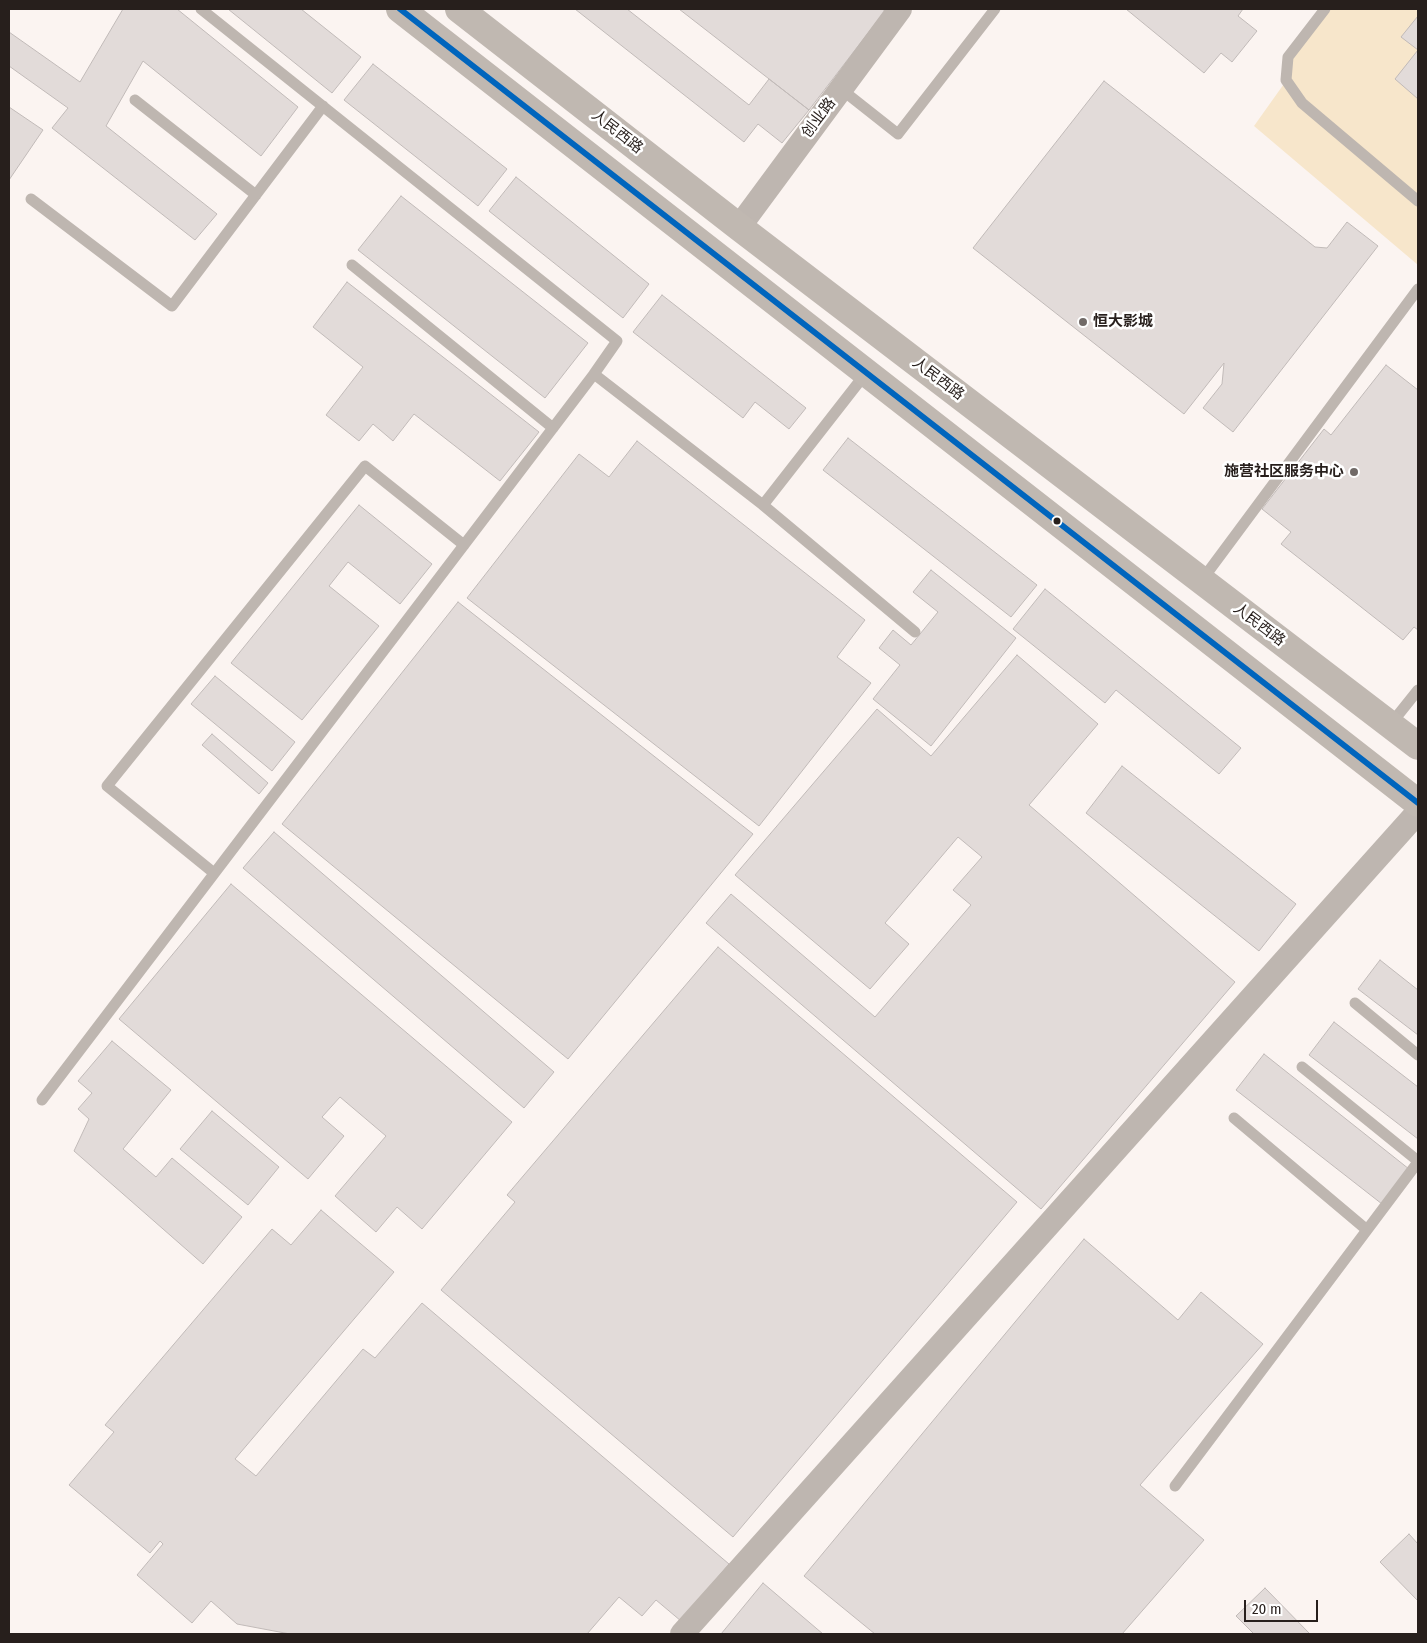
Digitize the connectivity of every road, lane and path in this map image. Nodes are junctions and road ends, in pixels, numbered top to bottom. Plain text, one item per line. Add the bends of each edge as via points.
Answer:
1 (201, 9) edge
2 (400, 9) edge
3 (459, 9) edge
4 (900, 9) edge
5 (995, 9) edge
6 (1325, 9) edge
7 (841, 89) junction
8 (135, 100) dead end
9 (322, 106) junction
10 (256, 195) junction
11 (32, 198) dead end
12 (1418, 201) edge
13 (738, 227) junction
14 (352, 265) dead end
15 (1418, 289) edge
16 (866, 373) junction
17 (594, 374) junction
18 (553, 428) junction
19 (763, 505) junction
20 (464, 545) junction
21 (1202, 580) junction
22 (915, 632) dead end
23 (1418, 690) edge
24 (1390, 725) junction
25 (1418, 746) edge
26 (1418, 803) edge
27 (1418, 812) edge
28 (214, 873) junction
29 (1355, 1003) dead end
30 (1418, 1055) edge
31 (1302, 1067) dead end
32 (42, 1100) dead end
33 (1234, 1118) dead end
34 (1418, 1162) edge
35 (1367, 1230) junction
36 (1176, 1486) dead end
37 (682, 1634) edge

1 - 9 lane
2 - 16 main road
3 - 13 main road, 人民西路
4 - 7 street, 创业路
5 - 7 lane via 898,134
6 - 12 lane via 1288,57 1286,80 1302,103
7 - 13 street, 创业路
8 - 10 lane
9 - 10 lane
9 - 17 lane via 617,341
10 - 11 lane via 172,306
13 - 21 main road, 人民西路
14 - 18 lane
15 - 21 lane
16 - 19 lane
16 - 26 main road
17 - 18 lane
17 - 19 lane
18 - 20 lane
19 - 22 lane
20 - 28 lane
20 - 28 lane via 366,466 107,786
21 - 24 main road, 人民西路
23 - 24 lane
24 - 25 main road, 人民西路
27 - 37 street
28 - 32 lane
29 - 30 lane
31 - 34 lane
33 - 35 lane
34 - 35 lane
35 - 36 lane

